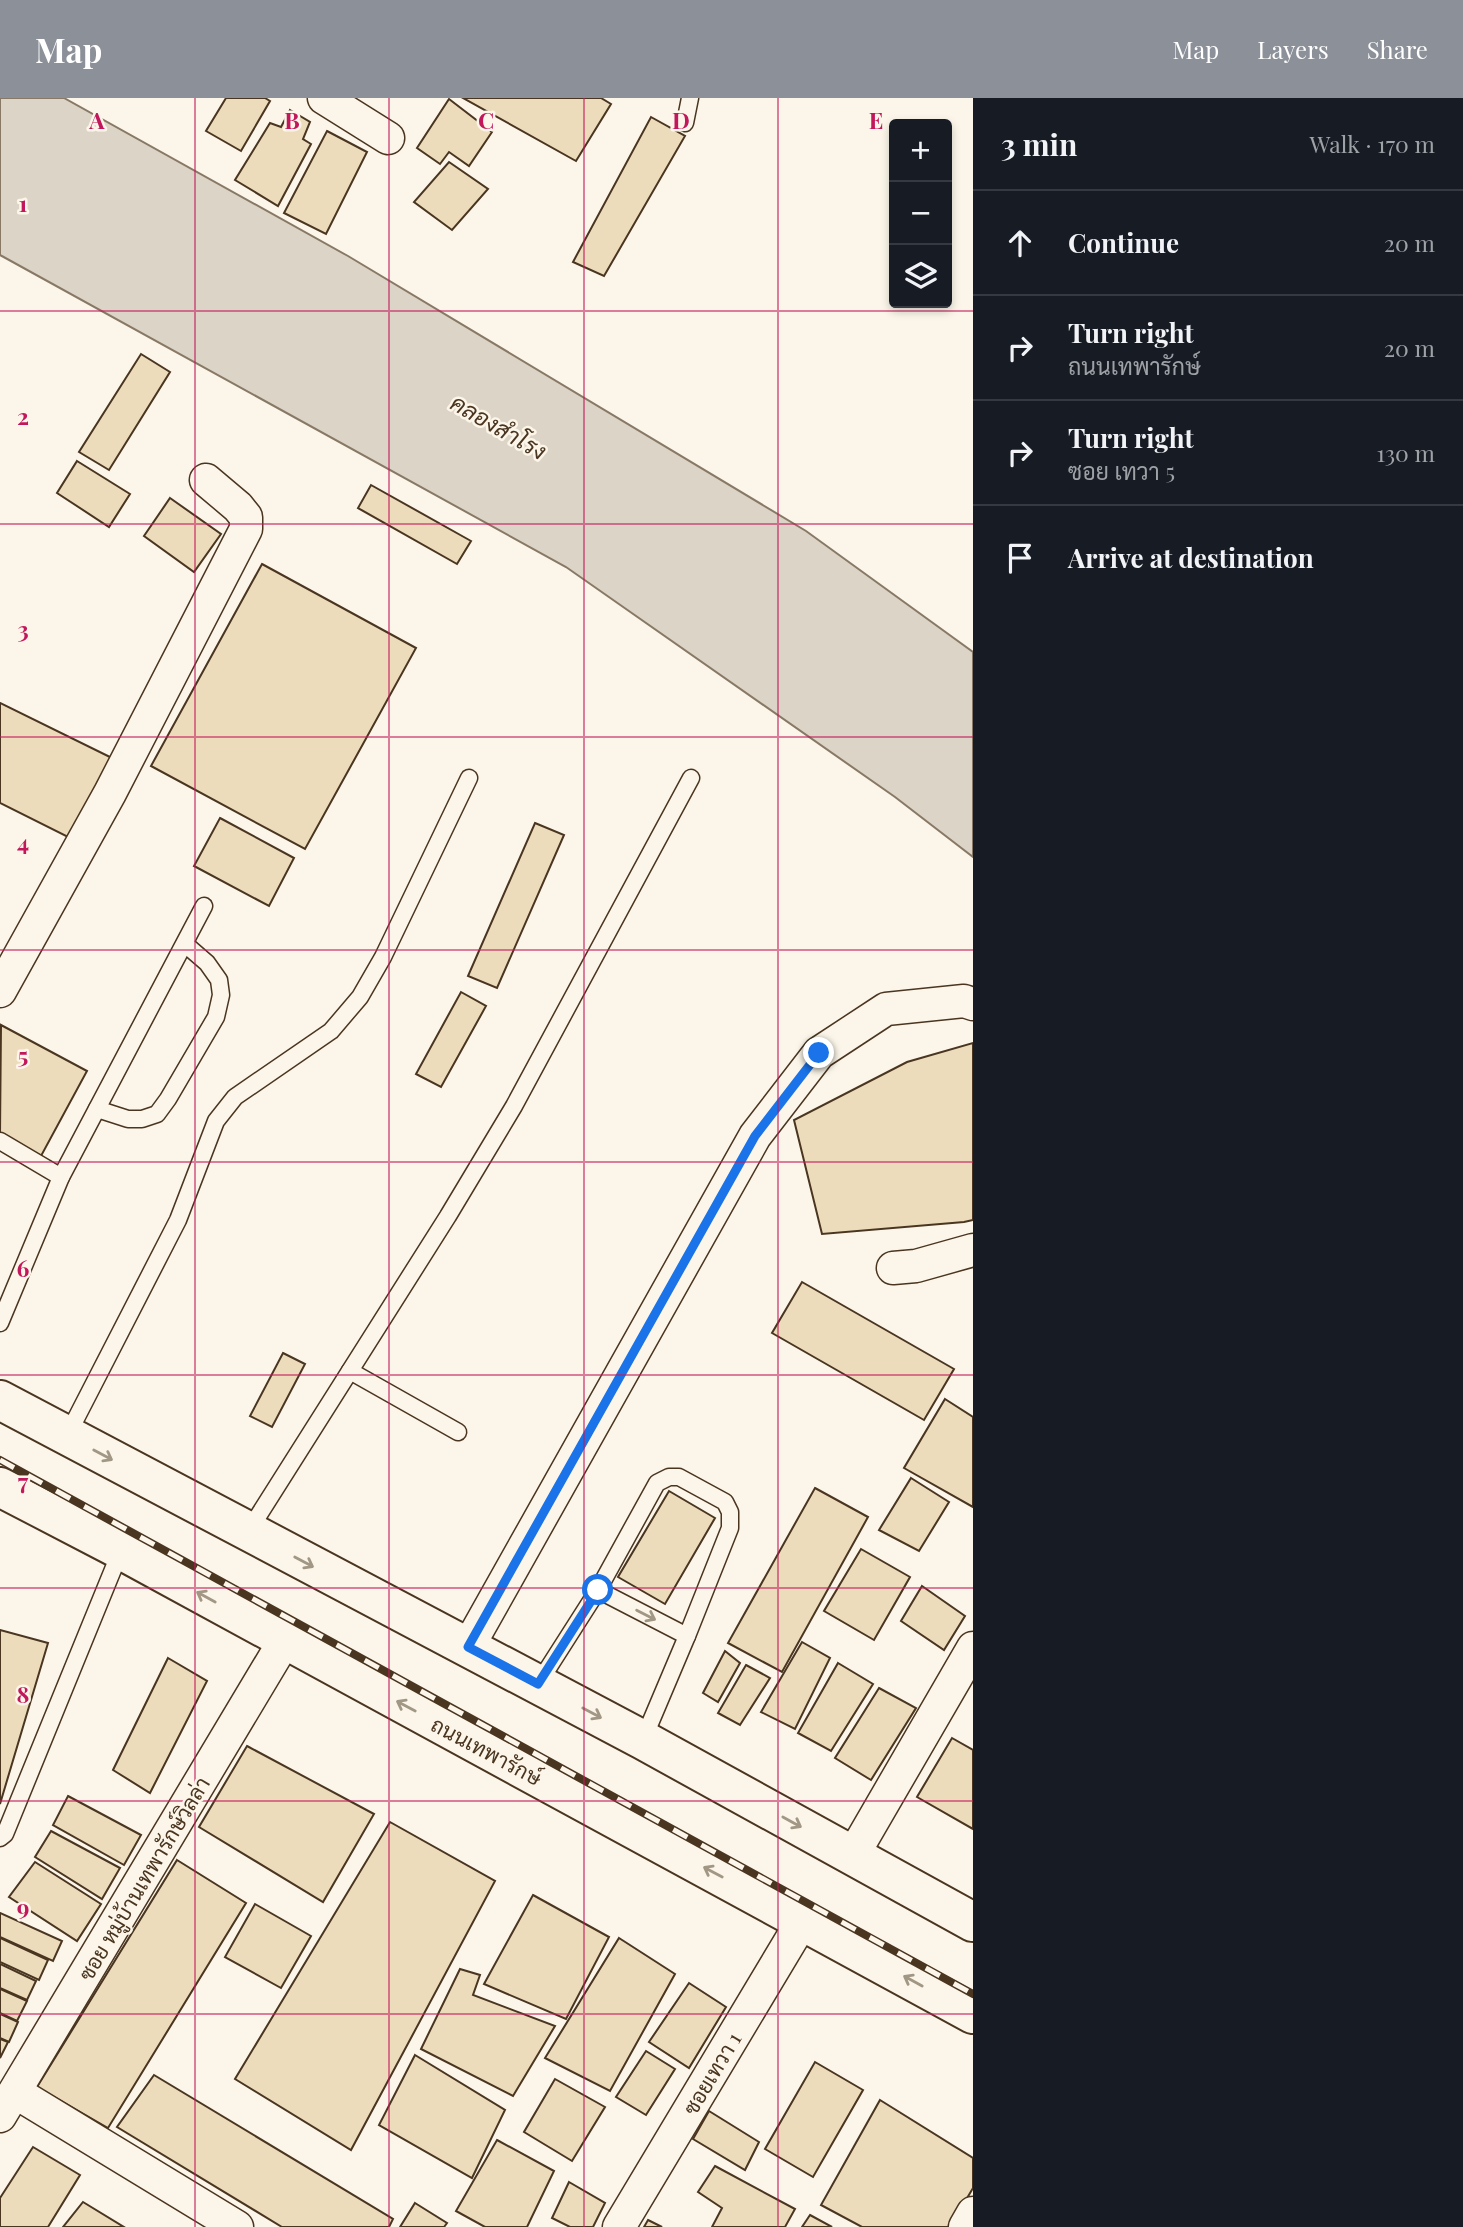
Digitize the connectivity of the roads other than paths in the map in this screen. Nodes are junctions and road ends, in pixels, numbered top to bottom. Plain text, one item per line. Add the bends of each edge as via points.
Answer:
1 (324, 98) edge
2 (690, 98) edge
3 (685, 123) dead end
4 (388, 138) dead end
5 (206, 480) dead end
6 (469, 778) dead end
7 (691, 778) dead end
8 (204, 906) dead end
9 (185, 944) junction
10 (0, 991) edge
11 (973, 1004) edge
12 (97, 1109) junction
13 (0, 1141) edge
14 (61, 1177) junction
15 (973, 1250) edge
16 (893, 1268) dead end
17 (0, 1323) edge
18 (350, 1371) junction
19 (0, 1400) edge
20 (458, 1432) dead end
21 (66, 1436) junction
22 (0, 1487) edge
23 (248, 1532) junction
24 (121, 1550) junction
25 (598, 1590) junction
26 (687, 1636) junction
27 (285, 1640) junction
28 (468, 1647) junction
29 (973, 1648) edge
30 (538, 1684) junction
31 (643, 1740) junction
32 (0, 1838) edge
33 (853, 1855) junction
34 (803, 1920) junction
35 (973, 1922) edge
36 (973, 2014) edge
37 (7, 2104) edge
38 (973, 2213) edge
39 (237, 2227) edge
40 (619, 2227) edge
41 (965, 2227) edge

1 - 4 street
2 - 3 lane
5 - 10 street via 238,507 246,517 246,529 110,793
6 - 21 lane via 360,997 331,1031 235,1097 216,1121 178,1220
7 - 18 lane via 514,1106
8 - 9 lane
9 - 12 lane
9 - 12 lane via 208,963 219,980 216,1017 157,1114 128,1119
11 - 28 street via 886,1009 819,1053 755,1136
12 - 14 lane
13 - 14 lane
14 - 17 lane
15 - 16 street
18 - 20 lane
18 - 23 lane
19 - 21 main road
21 -> 23 main road
22 - 24 main road, ถนนเทพารักษ์
23 -> 28 main road
27 -> 24 main road, ถนนเทพารักษ์
24 - 32 lane
25 -> 26 lane
25 - 26 lane via 657,1483 679,1477 724,1502 730,1512 730,1528
25 - 30 lane
26 - 31 lane
34 -> 27 main road, ถนนเทพารักษ์
27 - 37 street, ซอย หมู่บ้านเทพารักษ์วิลล่า
28 - 30 main road
29 - 33 street
30 -> 31 main road
31 -> 33 main road
33 - 35 main road
36 -> 34 main road, ถนนเทพารักษ์
34 - 40 street, ซอยเทวา 1
37 - 39 street
38 - 41 street

